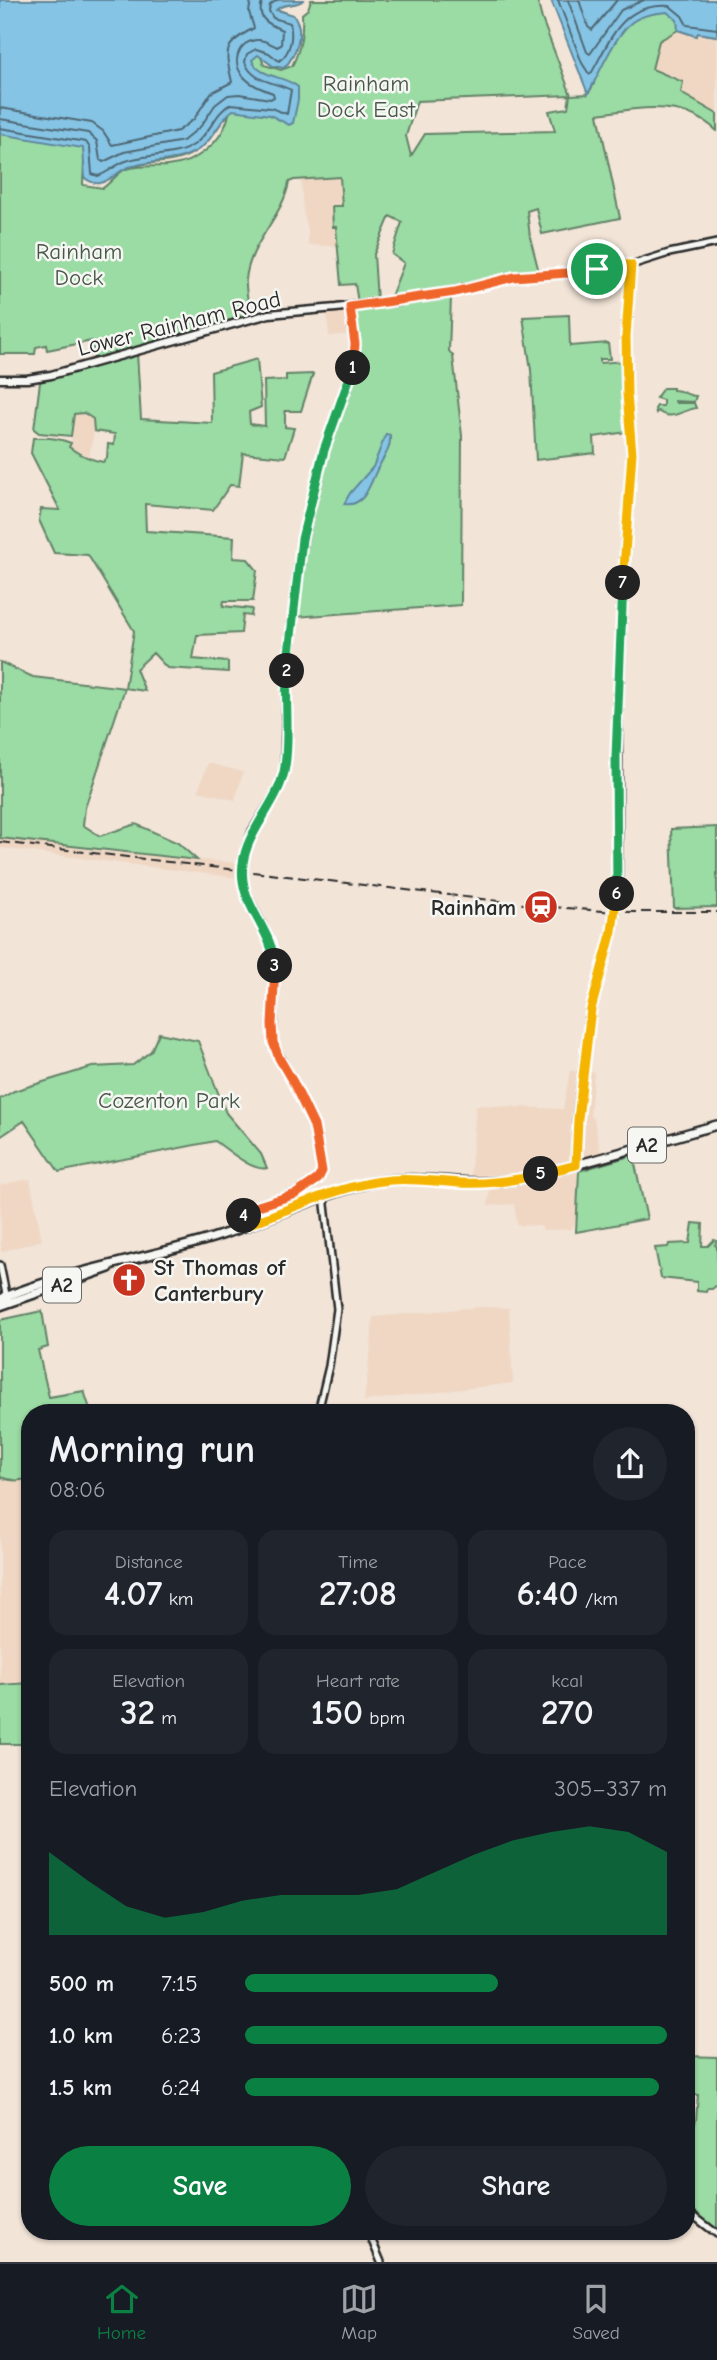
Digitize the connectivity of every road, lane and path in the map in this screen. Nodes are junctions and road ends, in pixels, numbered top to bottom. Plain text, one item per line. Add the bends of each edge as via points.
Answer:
1 (717, 243) edge
2 (631, 265) junction
3 (350, 307) junction
4 (0, 379) edge
5 (717, 1125) edge
6 (576, 1165) junction
7 (324, 1196) junction
8 (247, 1225) junction
9 (0, 1265) edge
10 (5, 1299) edge
11 (0, 1306) edge
12 (320, 1404) edge
13 (695, 2217) edge
14 (717, 2234) edge
15 (372, 2240) edge
16 (381, 2262) edge

1 - 2 street
2 - 3 main road, Lower Rainham Road via 514,277 455,292
2 - 6 main road via 626,336 632,453 618,690 618,888 612,931 591,1009
3 - 4 main road, Lower Rainham Road via 269,314 51,374
3 - 8 street via 353,368 324,450 298,564 286,686 284,773 253,831 243,866 243,882 275,958 273,1042 314,1126 321,1176 296,1194 246,1210
5 - 6 main road, A2
6 - 7 main road, A2 via 494,1182 388,1180
7 - 8 main road, A2
7 - 12 street via 337,1309
8 - 10 main road, A2 via 84,1270
9 - 10 street
10 - 11 main road, A2
13 - 14 street
15 - 16 street

